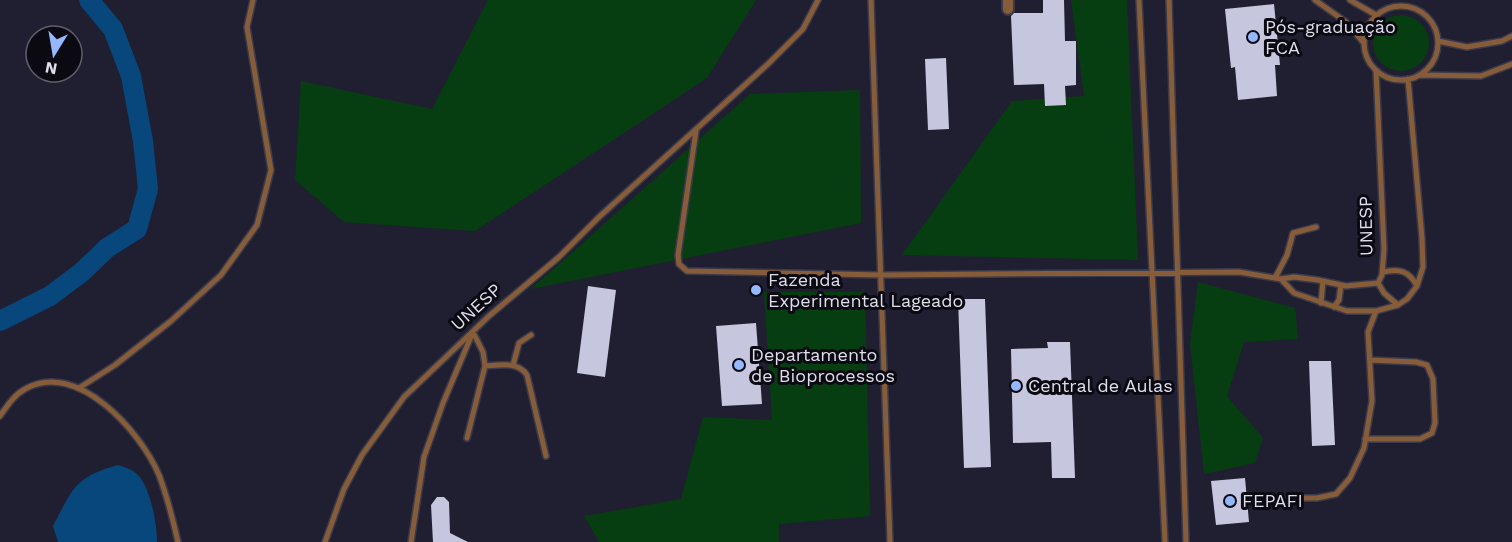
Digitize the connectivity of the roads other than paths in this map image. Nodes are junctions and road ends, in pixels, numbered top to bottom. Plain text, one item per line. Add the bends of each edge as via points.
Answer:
1 (253, 0) edge
2 (818, 0) edge
3 (871, 0) edge
4 (1138, 0) edge
5 (1169, 0) edge
6 (1315, 0) edge
7 (1350, 0) edge
8 (1402, 0) edge
9 (1393, 6) junction
10 (1376, 15) junction
11 (1512, 36) edge
12 (1438, 41) junction
13 (1364, 42) junction
14 (1512, 64) edge
15 (1376, 70) junction
16 (1419, 75) junction
17 (1408, 79) junction
18 (696, 131) junction
19 (1317, 227) dead end
20 (1383, 272) junction
21 (1151, 273) junction
22 (1177, 273) junction
23 (882, 275) junction
24 (1278, 278) junction
25 (1323, 281) junction
26 (1378, 283) junction
27 (1341, 285) junction
28 (1417, 286) junction
29 (1321, 303) junction
30 (1398, 305) junction
31 (1334, 307) junction
32 (1376, 311) junction
33 (473, 332) junction
34 (531, 335) dead end
35 (1370, 360) junction
36 (513, 365) junction
37 (485, 366) junction
38 (79, 388) junction
39 (0, 416) edge
40 (467, 438) dead end
41 (1365, 440) junction
42 (546, 456) dead end
43 (1287, 498) dead end
44 (178, 542) edge
45 (325, 542) edge
46 (411, 542) edge
47 (890, 542) edge
48 (1165, 542) edge
49 (1186, 542) edge

1 - 38 lane via 247,27 271,170 257,225 213,283 115,366
2 - 18 lane, UNESP via 802,29
3 - 23 lane
4 - 21 lane
5 - 22 lane
6 - 13 lane, UNESP via 1346,22
7 - 10 lane
8 - 9 lane
9 - 10 lane
9 - 12 lane via 1422,12 1436,29
10 - 13 lane via 1365,31
11 - 12 lane via 1467,47
12 - 16 lane via 1433,61
13 - 15 lane, UNESP via 1369,62
14 - 16 lane via 1481,76
15 - 17 lane via 1397,80
15 - 20 lane, UNESP
16 - 17 lane
17 - 28 lane via 1422,238 1423,267
18 - 23 lane, UNESP via 678,255 683,269
18 - 33 lane, UNESP
19 - 24 lane via 1293,233
20 - 26 lane, UNESP
20 - 28 lane via 1405,272
21 - 22 lane, UNESP
21 - 23 lane, UNESP
21 - 48 lane
22 - 24 lane, UNESP via 1239,272
22 - 49 lane
23 - 47 lane
24 - 25 lane, UNESP
24 - 29 lane, UNESP via 1294,293
25 - 27 lane, UNESP
25 - 29 lane
26 - 27 lane, UNESP
26 - 30 lane
27 - 31 lane
28 - 30 lane, UNESP
29 - 31 lane, UNESP
30 - 32 lane, UNESP
31 - 32 lane, UNESP
32 - 35 lane via 1368,332
33 - 37 lane
33 - 45 lane, UNESP via 404,397 362,455 344,489
33 - 46 lane via 424,457
34 - 36 lane via 519,343
35 - 41 lane via 1372,401
35 - 41 lane via 1427,365 1433,379 1436,423 1432,433 1420,439
36 - 37 lane
36 - 42 lane via 527,375
37 - 40 lane
38 - 39 lane via 39,382 23,389
38 - 44 lane via 104,404 137,436 158,474
41 - 43 lane via 1350,478 1336,494

